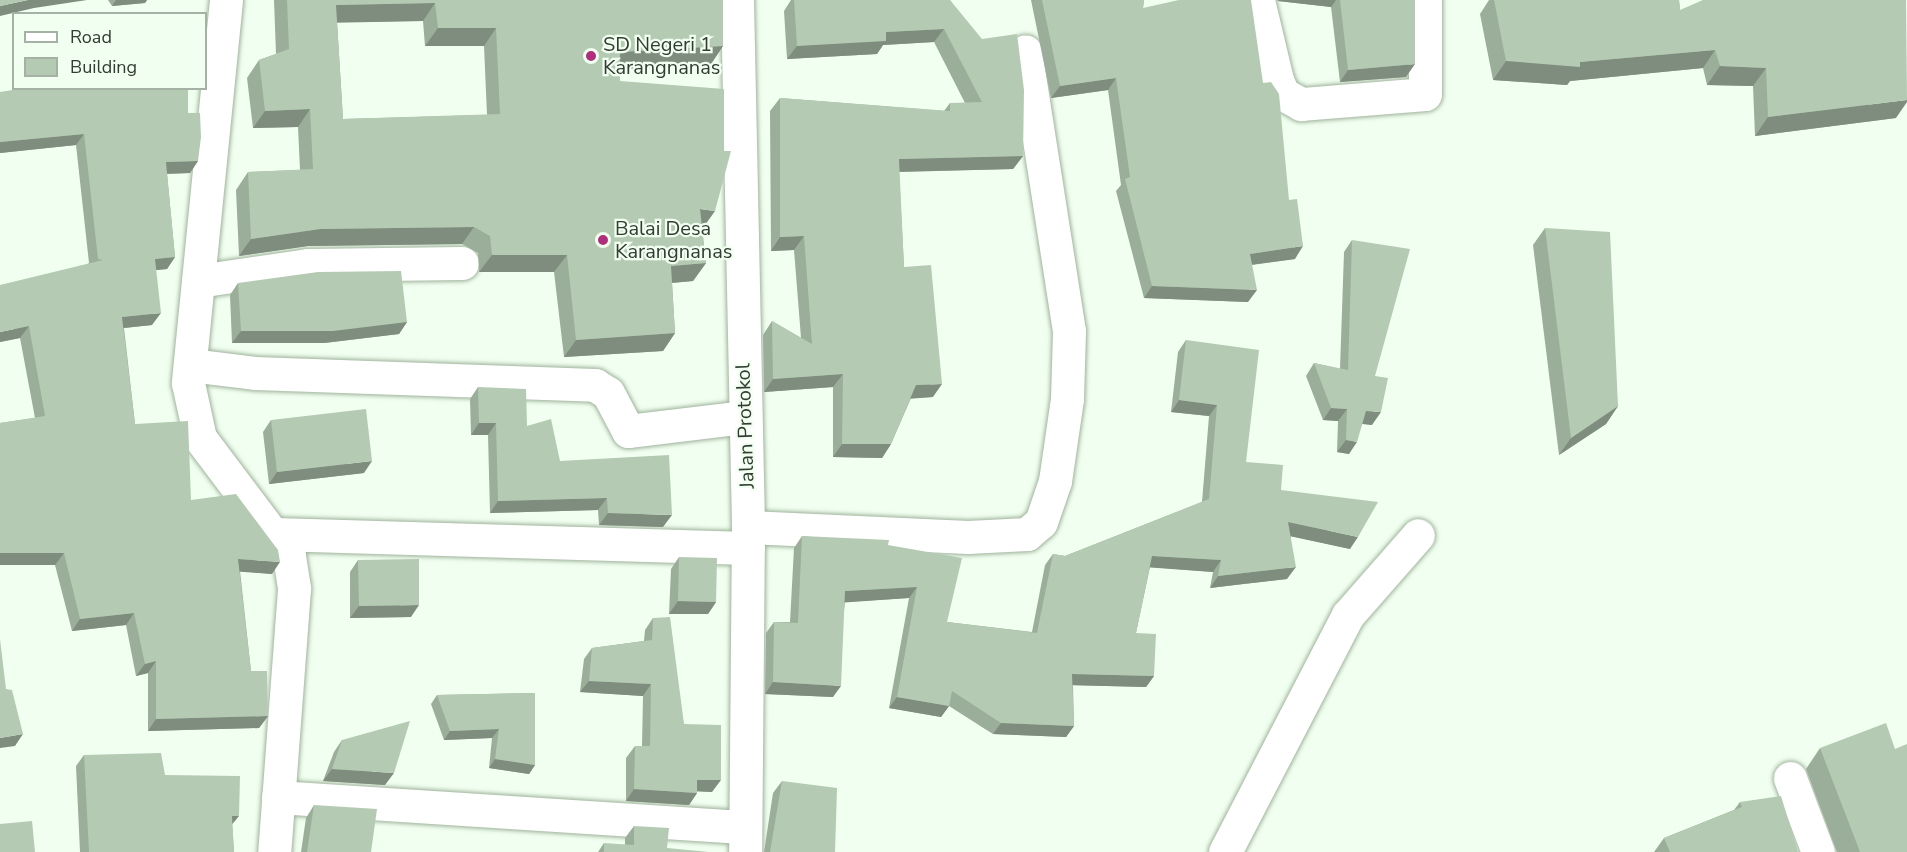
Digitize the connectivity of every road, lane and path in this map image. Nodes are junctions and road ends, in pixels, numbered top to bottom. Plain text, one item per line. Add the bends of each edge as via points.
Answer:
1 (226, 0) edge
2 (737, 0) edge
3 (1258, 0) edge
4 (1425, 0) edge
5 (1025, 51) dead end
6 (462, 263) dead end
7 (198, 282) junction
8 (190, 365) junction
9 (743, 417) junction
10 (274, 534) junction
11 (1419, 535) dead end
12 (748, 538) junction
13 (1790, 778) dead end
14 (278, 797) junction
15 (745, 839) edge
16 (274, 852) edge
17 (1225, 852) edge
18 (1818, 852) edge

1 - 7 street
2 - 9 street, Jalan Protokol
3 - 4 street via 1277,80 1283,94 1301,104 1425,94
5 - 12 street via 1069,331 1066,411 1050,504 1041,522 1027,534 986,537
6 - 7 street via 308,265
7 - 8 street
8 - 9 street via 255,374 596,385 608,393 628,432
8 - 10 street via 190,410 200,438
9 - 12 street, Jalan Protokol
10 - 12 street
10 - 14 street via 289,556 294,589
11 - 17 street via 1348,615
12 - 15 street, Jalan Protokol
13 - 18 street
14 - 15 street
14 - 16 street

